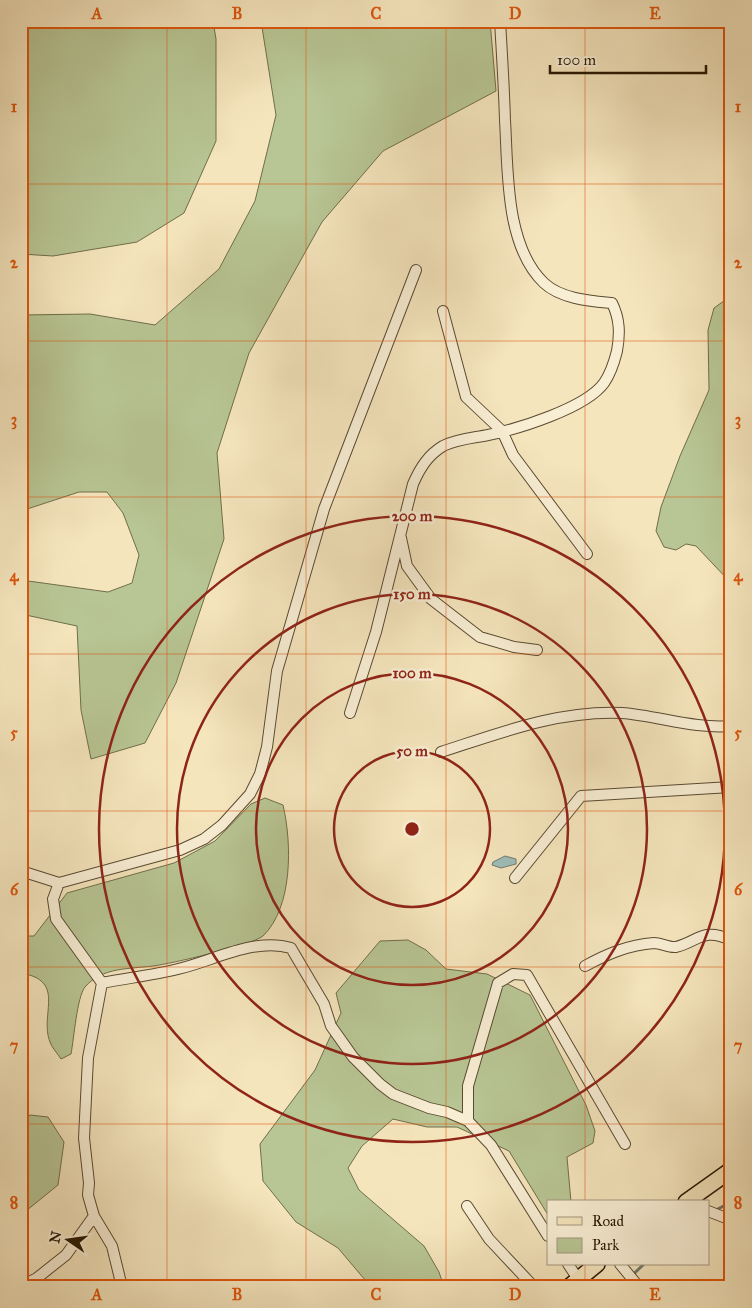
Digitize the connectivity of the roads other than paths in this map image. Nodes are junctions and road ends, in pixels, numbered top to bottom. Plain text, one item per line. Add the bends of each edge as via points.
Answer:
1 (500, 21) edge
2 (416, 270) dead end
3 (443, 311) dead end
4 (502, 431) junction
5 (400, 535) junction
6 (587, 554) dead end
7 (537, 650) dead end
8 (350, 712) dead end
9 (731, 726) edge
10 (441, 752) dead end
11 (731, 787) edge
12 (21, 871) edge
13 (516, 878) dead end
14 (59, 883) junction
15 (731, 940) edge
16 (585, 966) dead end
17 (102, 983) junction
18 (468, 1121) junction
19 (625, 1144) dead end
20 (731, 1170) edge
21 (690, 1200) edge
22 (467, 1206) dead end
23 (711, 1212) edge
24 (94, 1216) junction
25 (731, 1220) edge
26 (547, 1234) edge
27 (569, 1266) edge
28 (595, 1266) edge
29 (626, 1272) edge
30 (574, 1283) edge
31 (21, 1286) edge
32 (122, 1287) edge
33 (534, 1287) edge
34 (639, 1287) edge

1 - 4 street via 511,202 518,239 529,266 545,285 581,300 612,304 620,318 614,366 603,384 574,406 536,422
2 - 14 street via 324,509 278,671 260,774 250,794 222,825 204,839 180,850
3 - 4 street via 466,397
4 - 5 street via 454,441 429,457 413,484
4 - 6 street via 513,455
5 - 7 street via 407,566 431,599 480,637
5 - 8 street via 376,632
9 - 10 street via 710,728 640,715 579,714 528,724
11 - 13 street via 581,796
12 - 14 street
14 - 17 street via 53,899 56,919
15 - 16 street via 710,935 676,946 647,944 614,951
17 - 18 street via 178,969 250,948 281,945 291,948 324,1004 331,1026 353,1057 380,1084 393,1094
17 - 24 street via 88,1058 84,1138 88,1195
18 - 19 street via 468,1086 498,983 513,974 527,976
18 - 26 street via 491,1145
20 - 21 main road
22 - 33 street via 489,1239
23 - 25 street
24 - 31 street via 66,1255
24 - 32 street via 112,1246
27 - 30 street
28 - 30 main road
29 - 34 street

